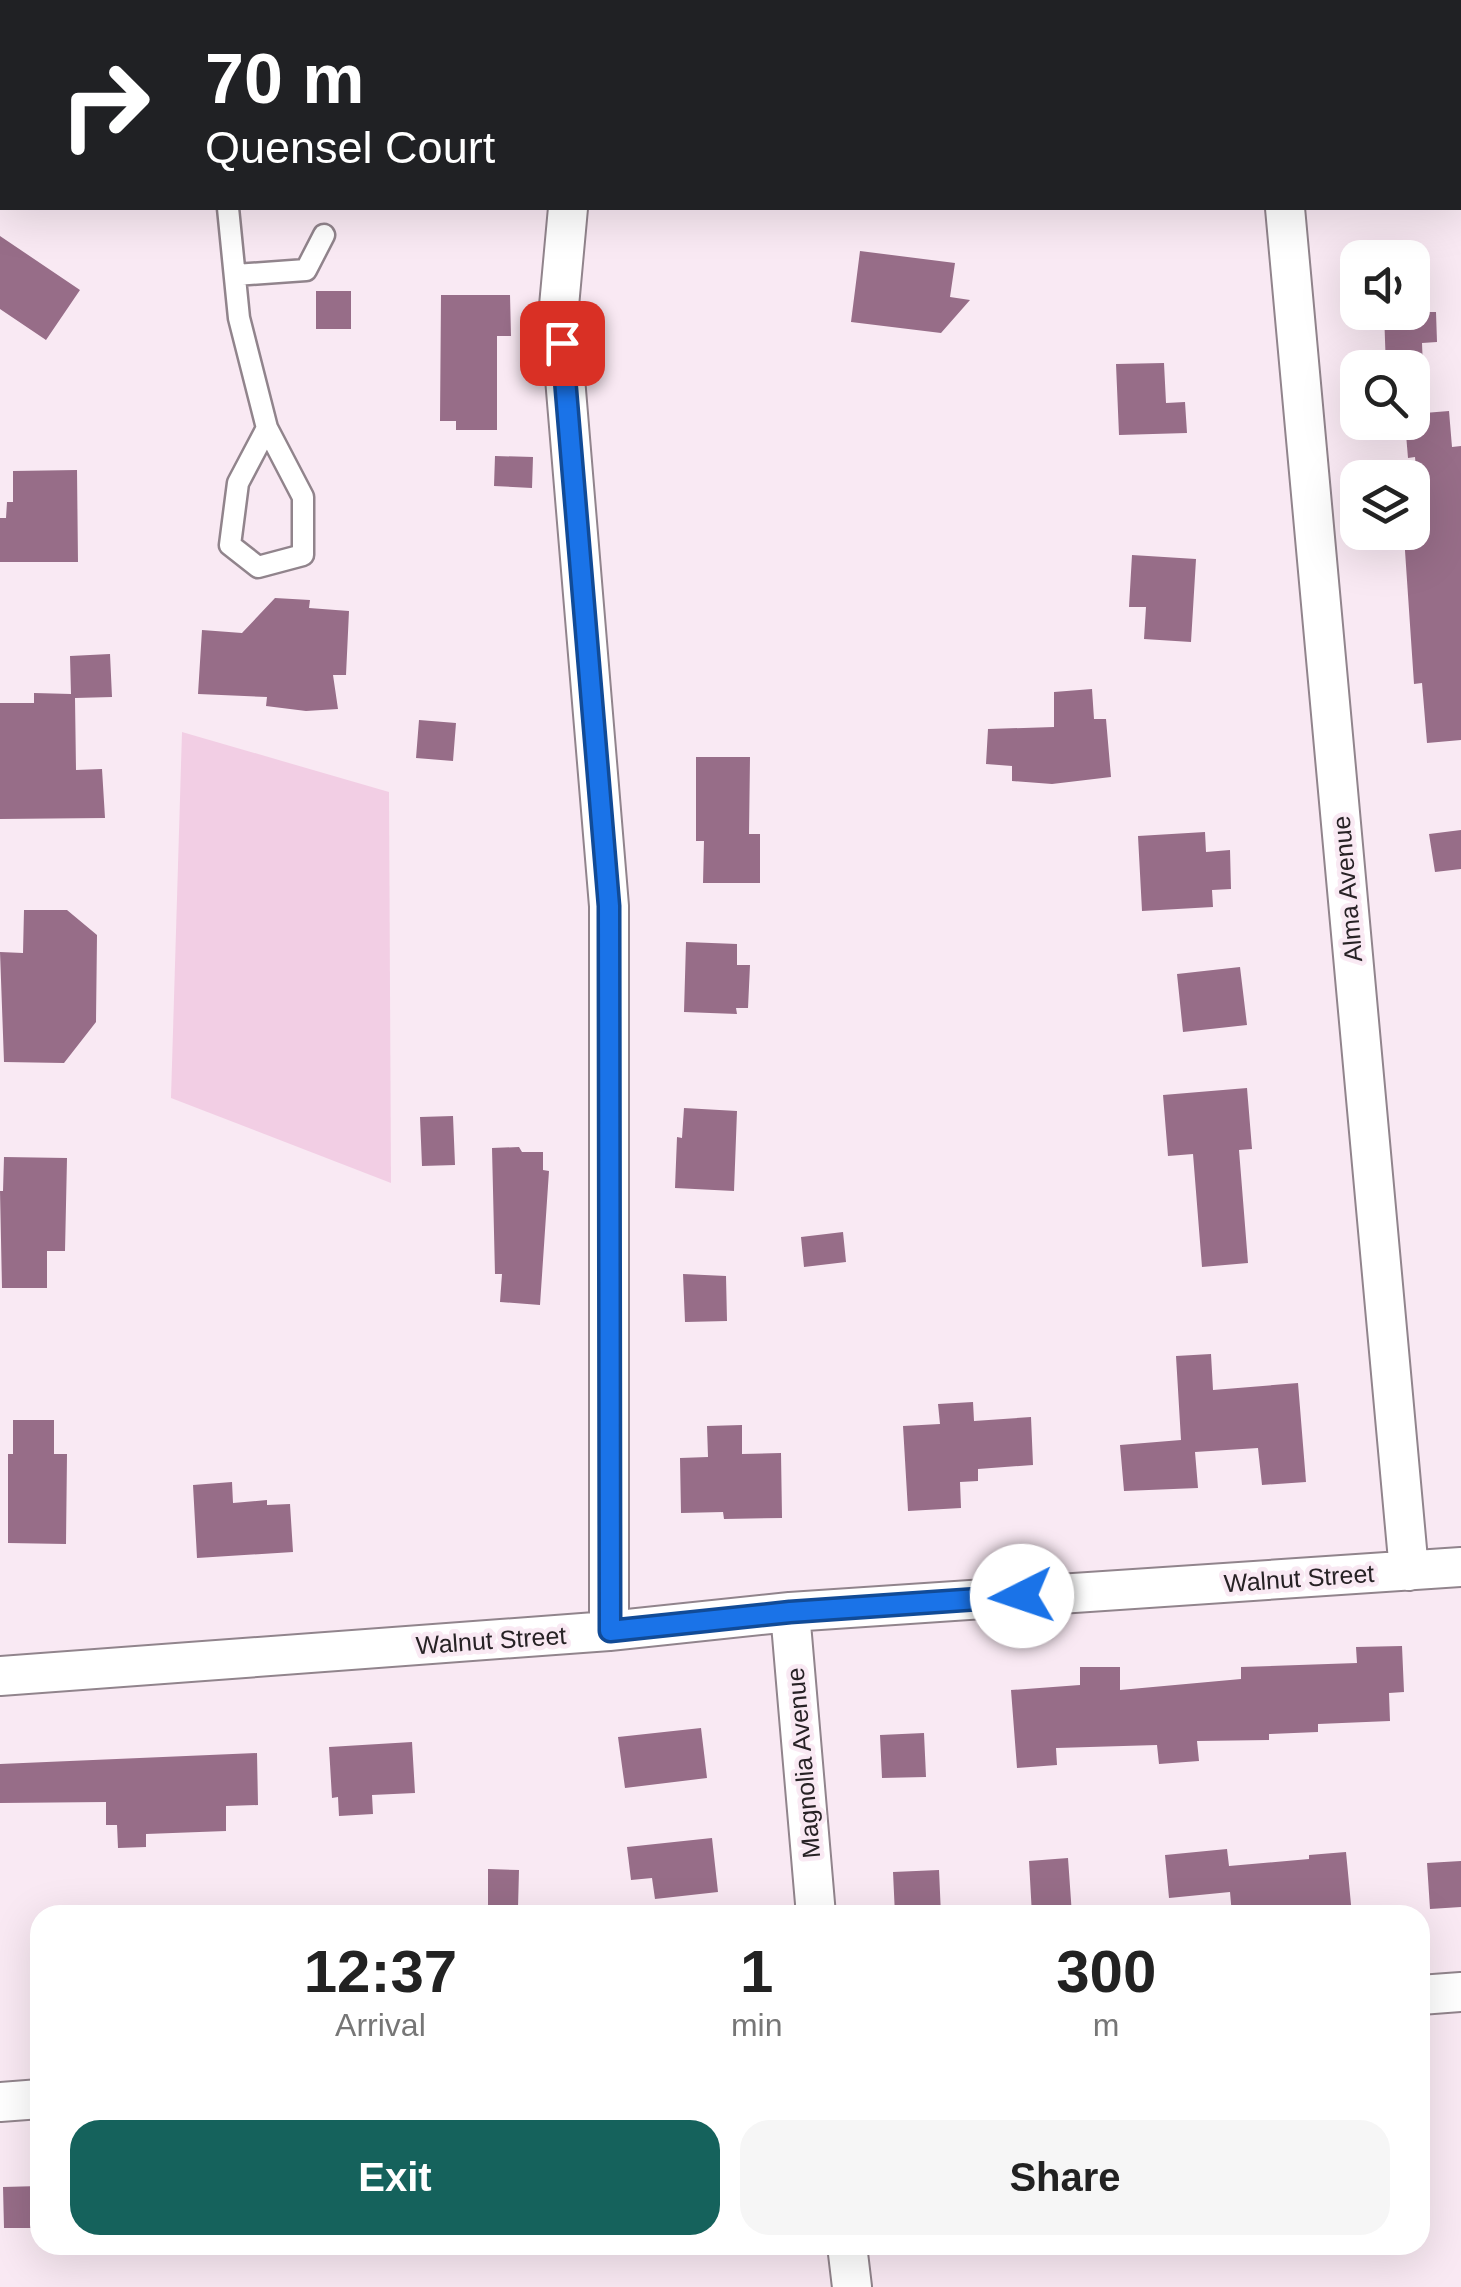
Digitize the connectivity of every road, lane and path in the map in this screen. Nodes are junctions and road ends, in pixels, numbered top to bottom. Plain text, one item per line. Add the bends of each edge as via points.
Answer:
1 (228, 210) edge
2 (568, 210) edge
3 (1285, 210) edge
4 (324, 235) dead end
5 (235, 275) junction
6 (267, 428) junction
7 (1461, 1567) edge
8 (1409, 1571) junction
9 (790, 1612) junction
10 (610, 1631) junction
11 (0, 1676) edge
12 (815, 1905) edge
13 (1461, 1992) edge
14 (1430, 1994) edge
15 (30, 2100) edge
16 (0, 2102) edge
17 (848, 2255) edge
18 (852, 2287) edge

1 - 5 lane
2 - 10 street via 559,306 609,906
3 - 8 street, Alma Avenue
4 - 5 lane via 306,270
5 - 6 lane
6 - 6 lane via 238,483 230,545 258,567 303,555 303,498
7 - 8 street, Walnut Street
8 - 9 street, Walnut Street
9 - 10 street, Walnut Street
9 - 12 street, Magnolia Avenue
10 - 11 street, Walnut Street
13 - 14 street
15 - 16 street
17 - 18 street

